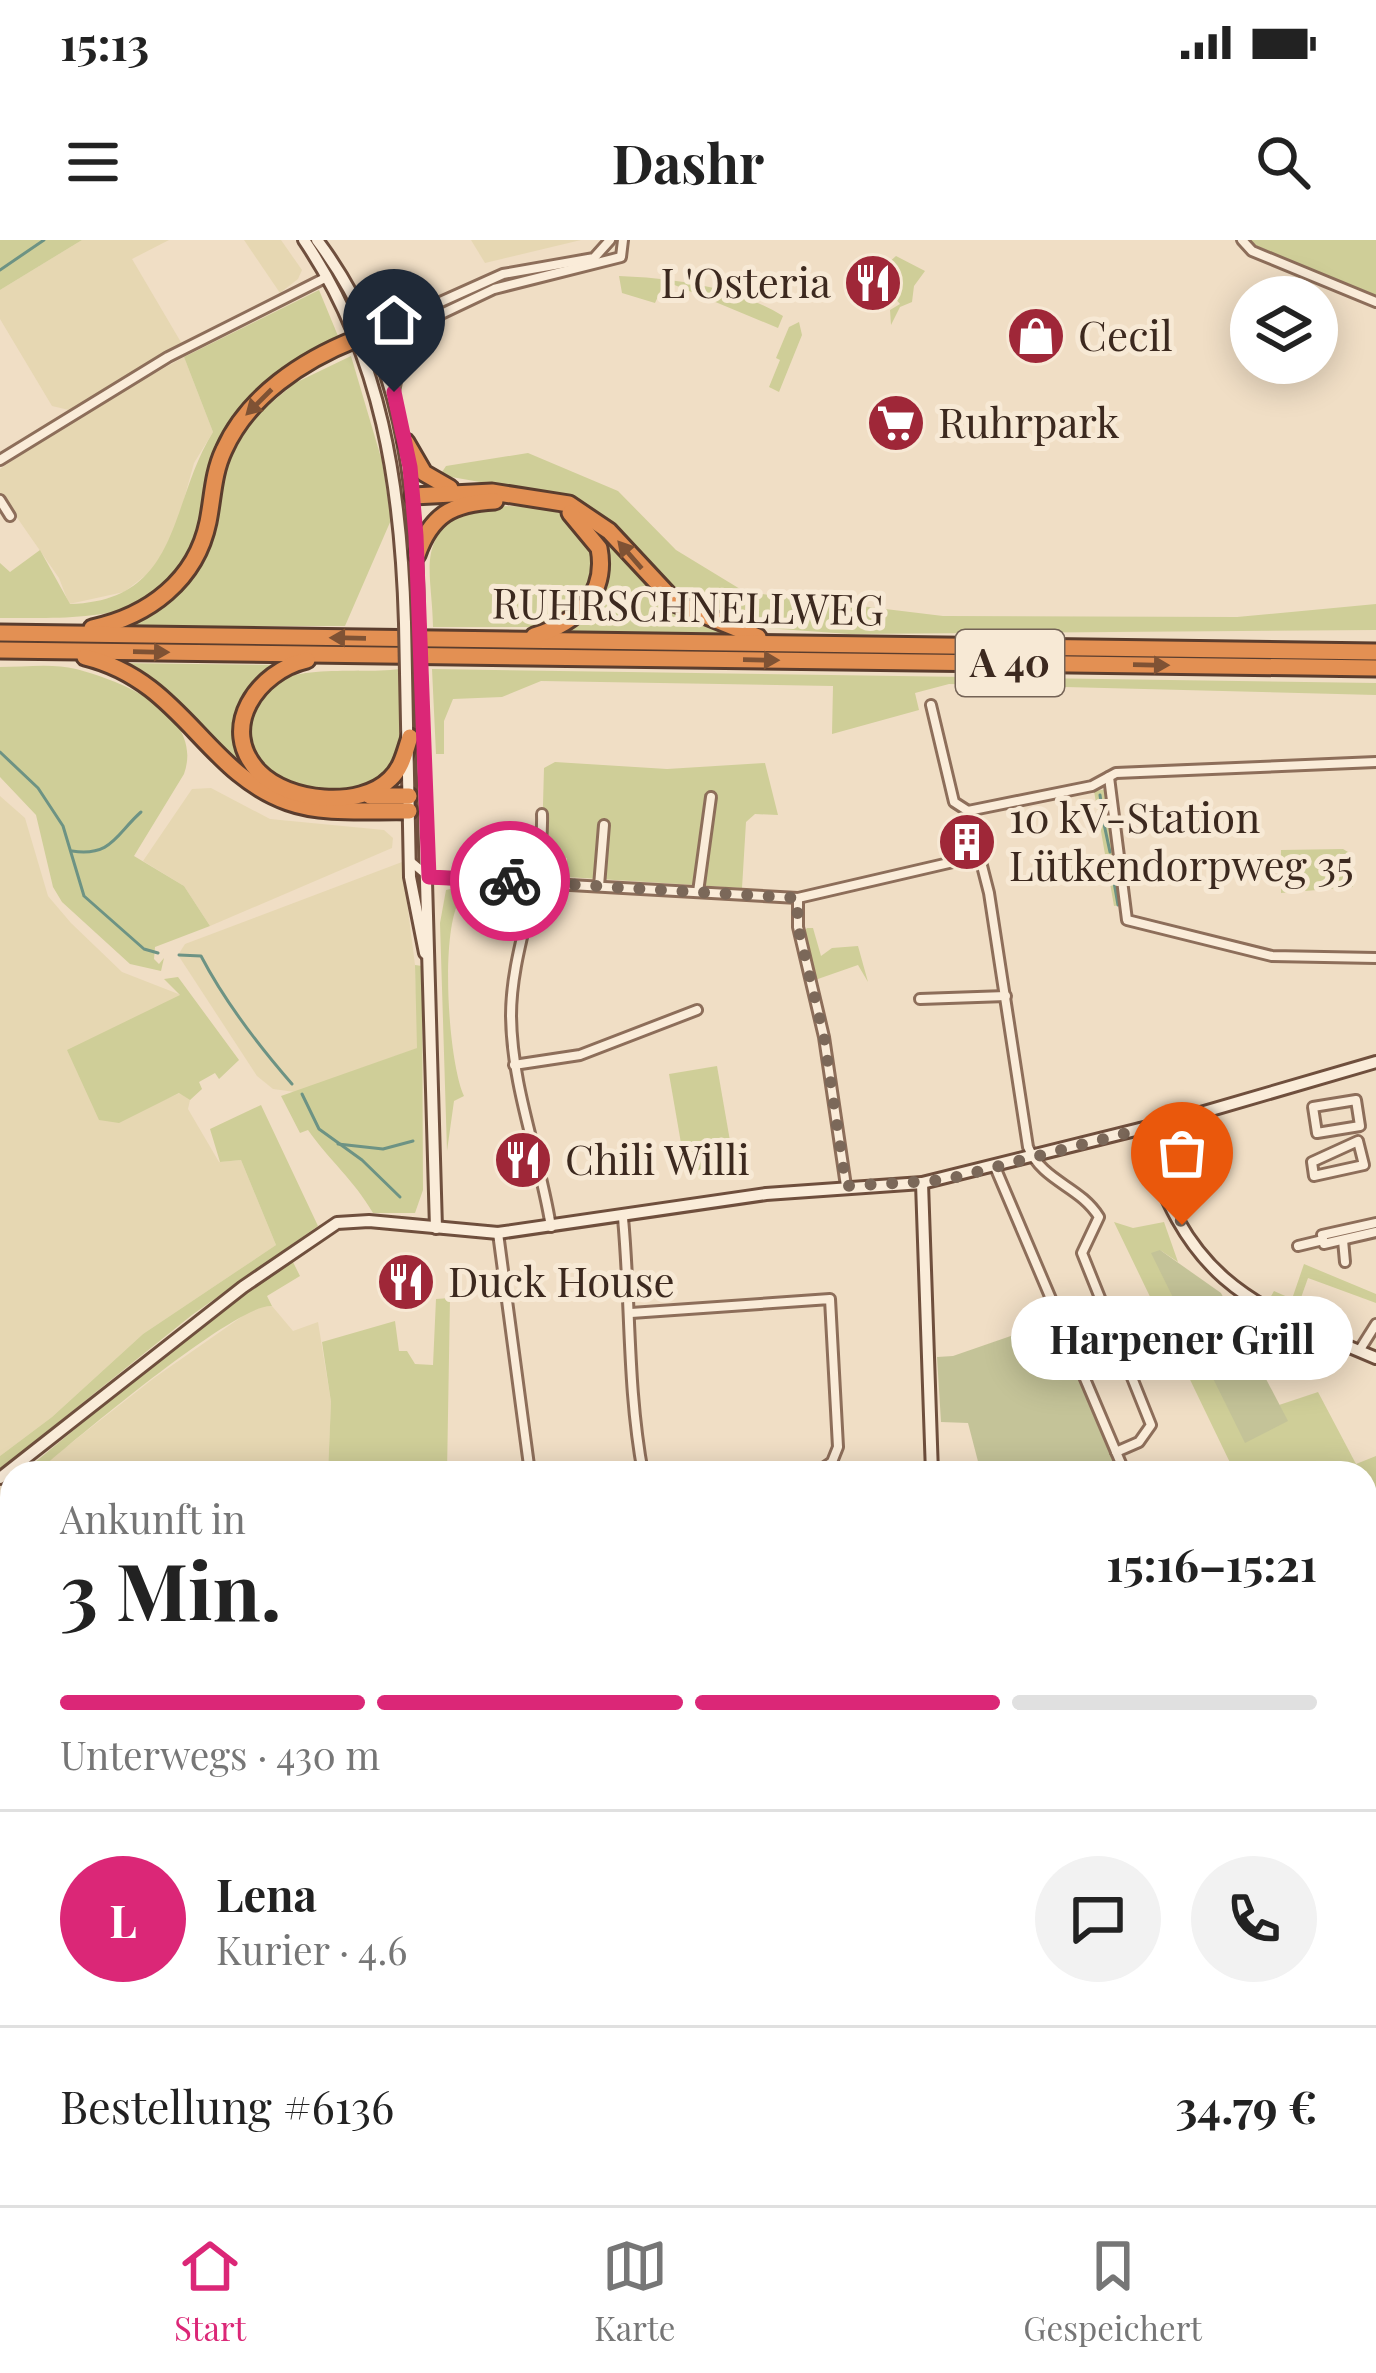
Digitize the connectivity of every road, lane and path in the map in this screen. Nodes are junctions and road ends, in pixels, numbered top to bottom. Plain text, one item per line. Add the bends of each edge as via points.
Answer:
1 (304, 240) edge
2 (317, 240) edge
3 (610, 240) edge
4 (623, 240) edge
5 (1241, 240) edge
6 (333, 275) junction
7 (1376, 302) edge
8 (416, 324) junction
9 (368, 339) junction
10 (394, 392) junction
11 (406, 442) junction
12 (0, 460) edge
13 (465, 491) junction
14 (413, 496) junction
15 (0, 500) edge
16 (399, 515) junction
17 (10, 516) dead end
18 (417, 555) junction
19 (412, 622) junction
20 (0, 633) edge
21 (505, 640) junction
22 (1376, 641) edge
23 (35, 642) junction
24 (802, 644) junction
25 (0, 650) edge
26 (1223, 650) junction
27 (1376, 652) edge
28 (344, 655) junction
29 (1376, 668) edge
30 (413, 673) junction
31 (931, 705) dead end
32 (410, 737) junction
33 (1376, 762) edge
34 (1109, 777) junction
35 (352, 796) junction
36 (711, 797) dead end
37 (414, 800) junction
38 (968, 811) junction
39 (542, 814) dead end
40 (604, 825) dead end
41 (979, 856) junction
42 (410, 860) junction
43 (429, 877) junction
44 (532, 883) junction
45 (598, 886) junction
46 (698, 892) junction
47 (797, 898) junction
48 (416, 910) junction
49 (1376, 958) edge
50 (429, 968) junction
51 (1006, 996) junction
52 (920, 999) dead end
53 (697, 1010) dead end
54 (1376, 1062) edge
55 (514, 1065) junction
56 (1147, 1127) junction
57 (1356, 1127) junction
58 (1358, 1142) junction
59 (1032, 1156) junction
60 (994, 1167) junction
61 (922, 1183) junction
62 (846, 1186) junction
63 (623, 1218) junction
64 (1376, 1222) edge
65 (436, 1228) junction
66 (552, 1228) junction
67 (1376, 1232) edge
68 (498, 1233) junction
69 (1323, 1240) junction
70 (1343, 1240) junction
71 (1298, 1246) dead end
72 (1345, 1262) dead end
73 (631, 1313) junction
74 (1376, 1324) edge
75 (1359, 1351) junction
76 (1376, 1358) edge
77 (1116, 1452) junction
78 (22, 1461) edge
79 (528, 1461) edge
80 (642, 1461) edge
81 (832, 1461) edge
82 (932, 1461) edge
83 (1120, 1461) edge

1 - 6 main road
2 - 6 main road
3 - 9 street via 594,258 503,274
4 - 8 street via 621,257 494,289
5 - 7 street
6 - 9 main road
6 - 12 street via 168,357
8 - 9 street
8 - 10 street
9 - 10 main road
9 - 16 main road
9 -> 23 highway via 299,368 238,425 215,470 195,558 165,596 117,622
10 - 11 main road
11 - 13 highway via 430,478
11 - 14 main road
13 - 14 highway
24 -> 13 highway via 694,615 609,531 569,504
14 - 16 main road
14 - 18 main road
15 - 17 street
16 - 19 main road
18 - 19 main road
18 - 21 highway via 432,523 465,503 538,502 586,526 601,561 588,604 550,630
19 - 30 main road, bridge
20 - 23 highway, RUHRSCHNELLWEG / A 40
21 -> 23 highway, RUHRSCHNELLWEG / A 40
21 - 24 highway, RUHRSCHNELLWEG / A 40
22 - 26 highway
23 - 25 highway, RUHRSCHNELLWEG / A 40
23 -> 28 highway, RUHRSCHNELLWEG / A 40
23 - 37 highway via 143,680 273,796 309,808
24 - 26 highway, RUHRSCHNELLWEG / A 40
26 - 27 highway, RUHRSCHNELLWEG / A 40
28 -> 29 highway, RUHRSCHNELLWEG / A 40
28 - 35 highway via 298,662 272,676 246,706 241,728 252,762 275,784
30 - 32 main road
30 - 37 main road
31 - 38 street via 953,802
32 - 35 highway via 387,783
32 - 37 main road
33 - 34 street
34 - 38 street
34 - 49 street via 1127,920 1272,956
35 - 37 highway
36 - 46 street
37 - 42 main road
37 - 43 main road
38 - 41 street
39 - 44 street
40 - 45 street
41 - 47 street
41 - 51 street
42 - 43 street
42 - 48 main road
43 - 44 street
43 - 48 street
43 - 50 main road
44 - 45 street
44 - 55 street via 514,970
45 - 46 street
46 - 47 street
47 - 62 street
48 - 50 main road
50 - 65 main road
51 - 52 street
51 - 59 street
53 - 55 street via 580,1055
54 - 56 main road
55 - 66 street
56 - 59 main road
56 - 75 main road via 1195,1252 1232,1287
57 - 57 street via 1356,1100 1313,1107 1317,1133
57 - 58 street
58 - 58 street via 1364,1165 1314,1176 1312,1162
59 - 60 main road
59 - 77 street via 1099,1216 1082,1253 1151,1425 1139,1442
60 - 61 main road
60 - 77 street
61 - 62 main road
61 - 82 main road
62 - 63 main road
63 - 66 main road
63 - 73 street
64 - 69 street
65 - 68 main road
65 - 78 main road via 358,1220 323,1231
66 - 68 main road
67 - 70 street
68 - 79 street
69 - 70 street
69 - 71 street
70 - 72 street
73 - 80 street via 626,1333
73 - 81 street via 830,1299
74 - 75 street
75 - 76 main road
77 - 83 street

